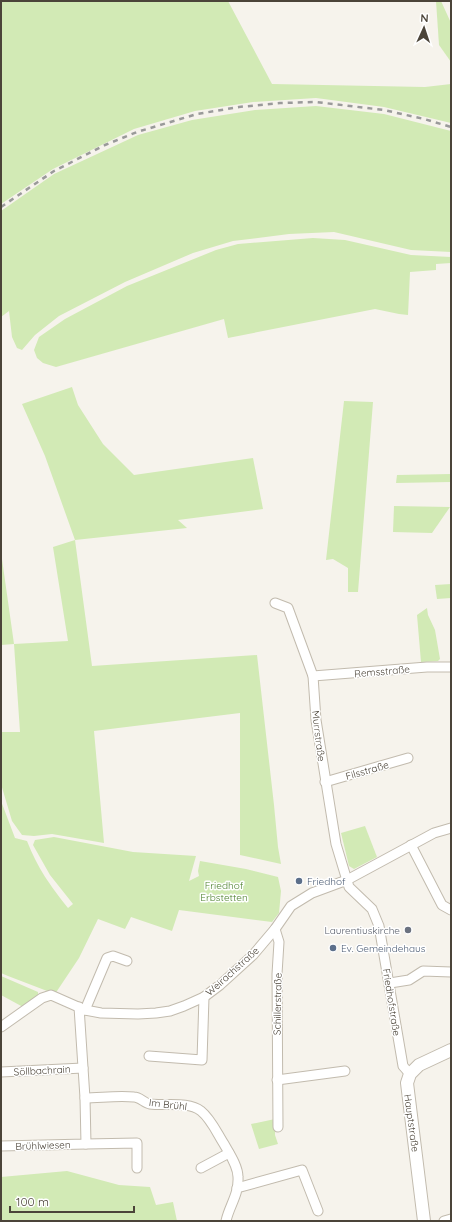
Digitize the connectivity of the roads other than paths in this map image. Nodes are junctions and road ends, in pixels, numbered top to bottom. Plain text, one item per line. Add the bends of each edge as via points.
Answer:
1 (275, 603) dead end
2 (451, 667) edge
3 (314, 676) junction
4 (408, 758) dead end
5 (325, 782) junction
6 (451, 828) edge
7 (411, 845) junction
8 (347, 880) junction
9 (451, 910) edge
10 (275, 929) junction
11 (127, 961) dead end
12 (451, 972) edge
13 (390, 983) junction
14 (204, 997) junction
15 (82, 1008) junction
16 (1, 1027) edge
17 (451, 1050) edge
18 (149, 1056) dead end
19 (83, 1068) junction
20 (345, 1071) dead end
21 (1, 1072) edge
22 (410, 1074) junction
23 (277, 1080) junction
24 (85, 1098) junction
25 (278, 1128) dead end
26 (86, 1144) junction
27 (1, 1146) edge
28 (229, 1153) junction
29 (137, 1168) dead end
30 (201, 1168) dead end
31 (237, 1188) junction
32 (318, 1211) dead end
33 (451, 1219) edge
34 (226, 1221) edge
35 (424, 1221) edge
36 (444, 1221) edge

1 - 3 street, Murrstraße via 288,608
2 - 3 street, Remsstraße
3 - 5 street, Murrstraße via 316,720
4 - 5 street, Filsstraße
5 - 8 street, Murrstraße via 336,844
6 - 7 street via 434,833
7 - 8 street
7 - 9 street via 442,905
8 - 10 street, Weirachstraße via 312,894 291,906
8 - 13 street, Friedhofstraße via 349,887 372,909 380,926
10 - 14 street, Weirachstraße via 253,955
10 - 23 street, Schillerstraße via 279,942
11 - 15 street via 114,956 107,958
12 - 13 street via 423,971 409,980
13 - 22 street, Friedhofstraße via 403,1066
14 - 15 street, Weirachstraße via 177,1009 156,1013 101,1013
14 - 18 street via 202,1060
15 - 16 street, Weirachstraße via 51,995 42,998
15 - 19 street, Söllbachrain
17 - 22 street via 419,1065
19 - 21 street, Söllbachrain
19 - 24 street, Söllbachrain
20 - 23 street
22 - 35 street, Hauptstraße via 406,1083
23 - 25 street, Schillerstraße
24 - 26 street, Brühlwiesen
24 - 28 street, Im Brühl via 134,1097 146,1103 197,1109 211,1123
26 - 27 street, Brühlwiesen
26 - 29 street, Brühlwiesen via 137,1144
28 - 30 street
28 - 31 street, Im Brühl via 238,1172
31 - 32 street via 302,1170
31 - 34 street, Im Brühl
33 - 36 street

